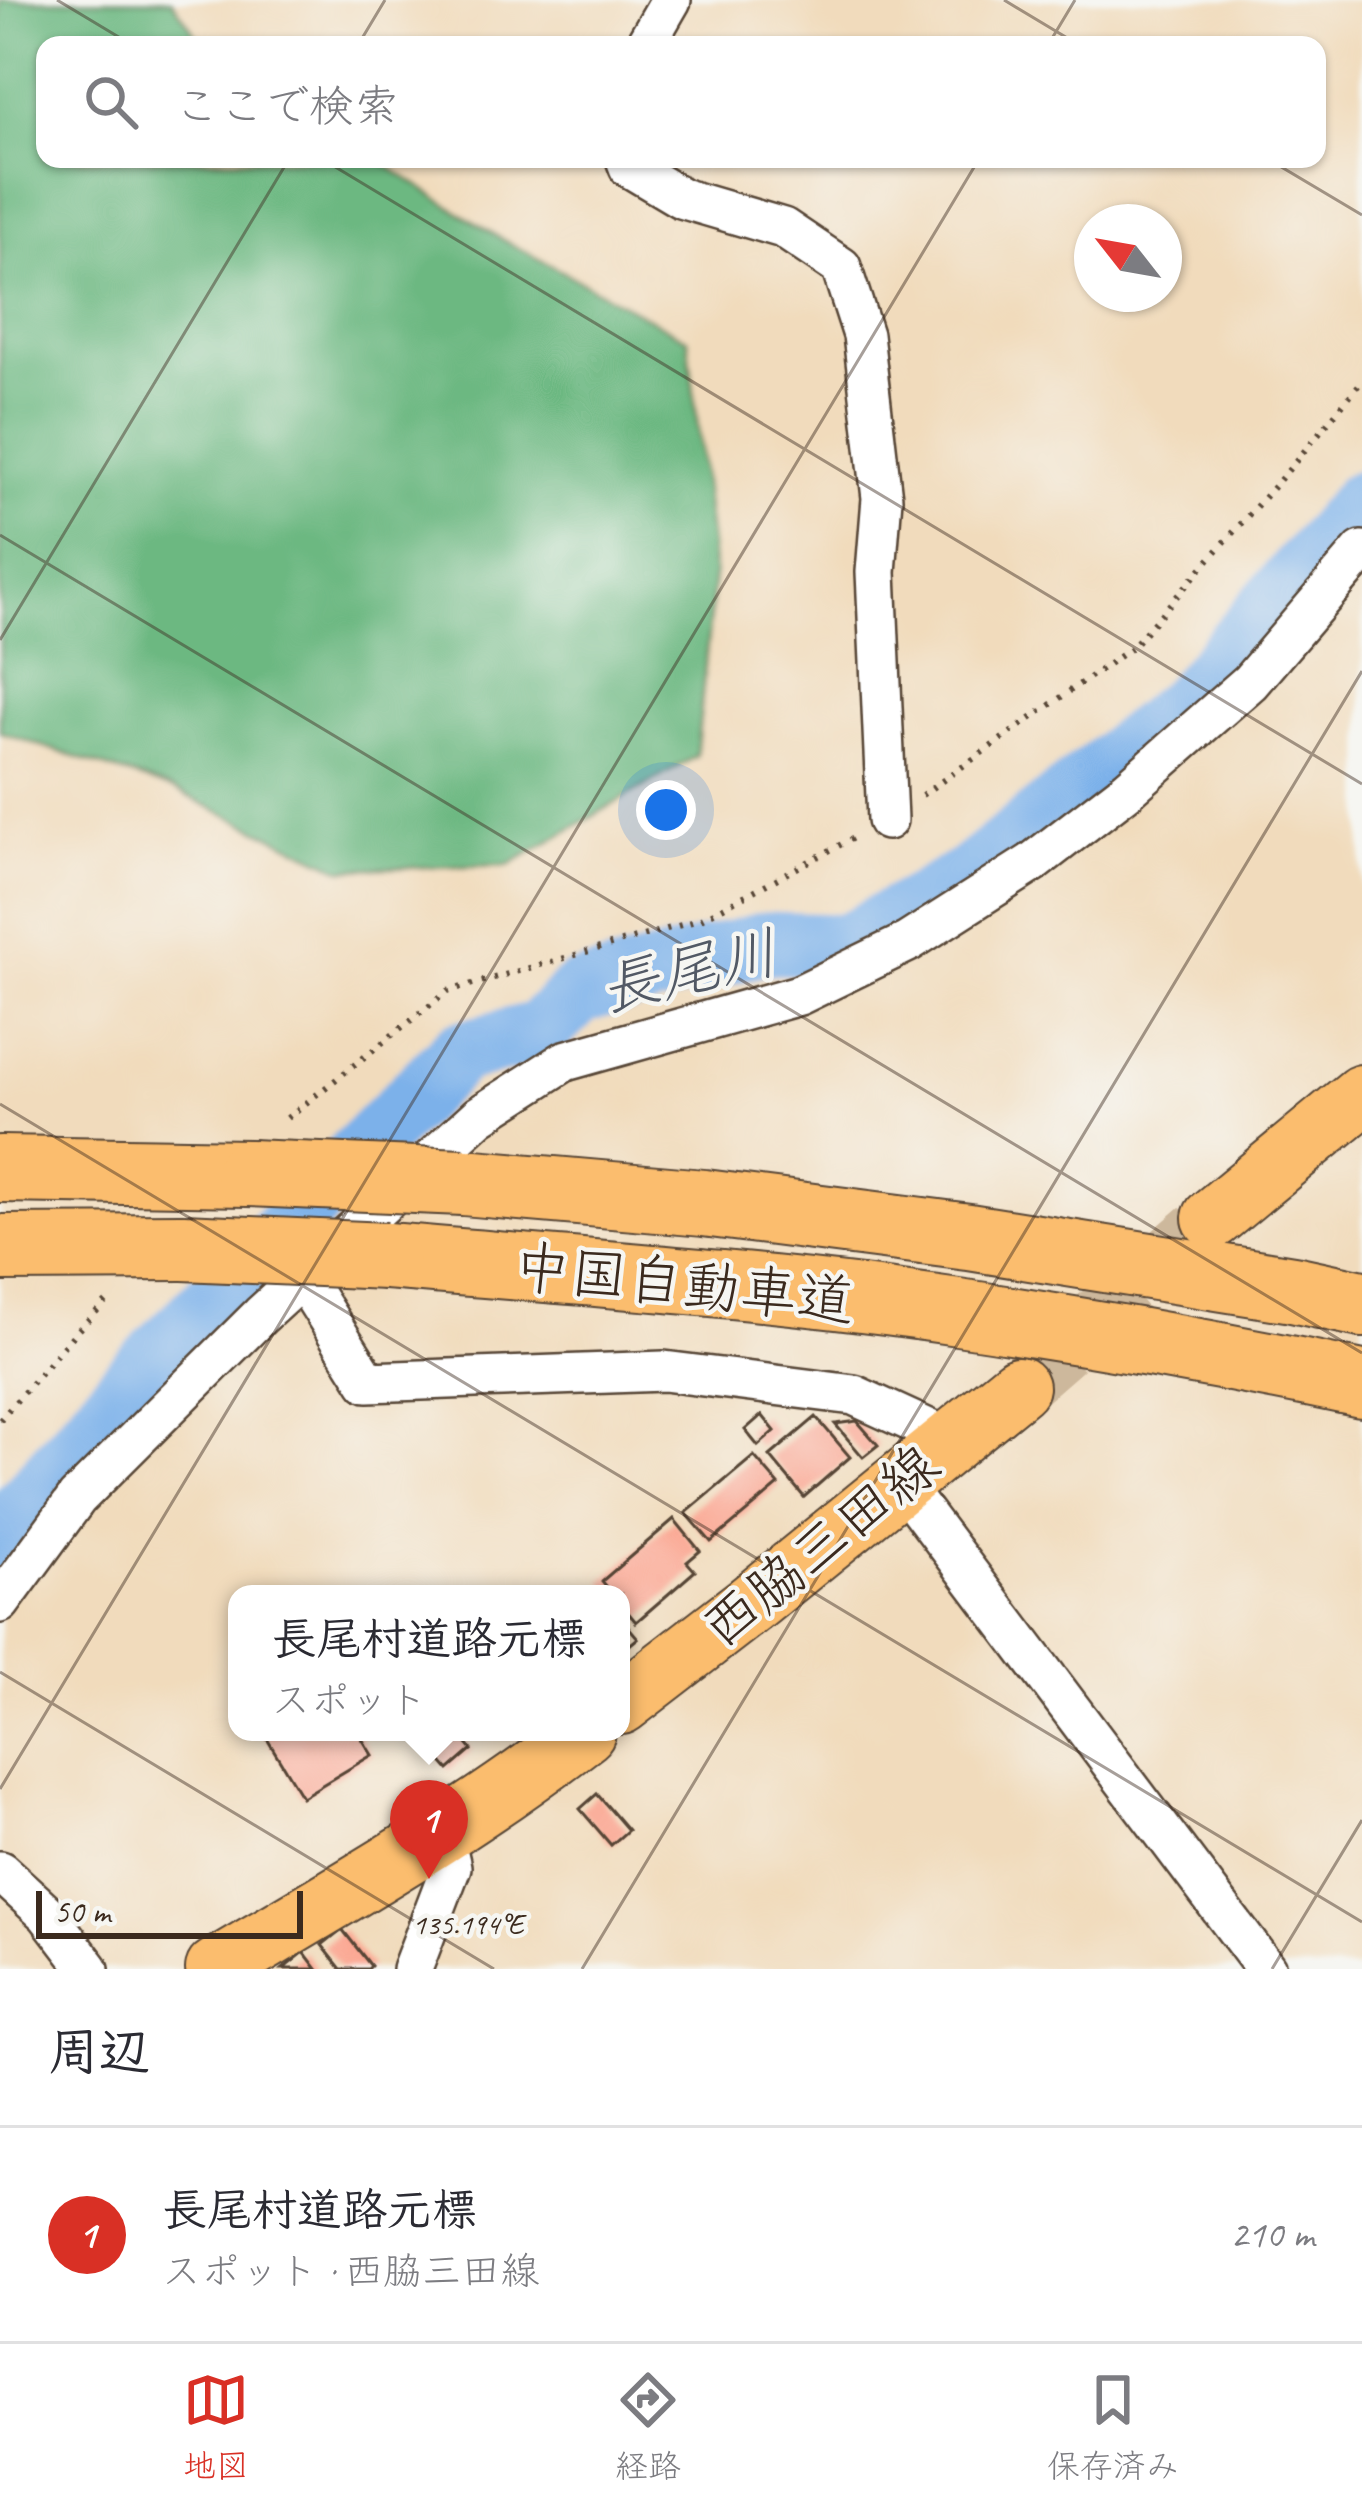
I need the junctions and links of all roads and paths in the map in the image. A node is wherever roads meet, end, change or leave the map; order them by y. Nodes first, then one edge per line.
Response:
1 (671, 0) edge
2 (650, 36) edge
3 (631, 168) edge
4 (1362, 550) edge
5 (887, 820) dead end
6 (1362, 1095) edge
7 (0, 1169) edge
8 (1214, 1218) tunnel mouth
9 (0, 1248) edge
10 (302, 1277) junction
11 (108, 1300) dead end
12 (1362, 1304) edge
13 (1362, 1384) edge
14 (1018, 1387) tunnel mouth
15 (0, 1420) edge
16 (952, 1440) junction
17 (900, 1482) junction
18 (0, 1604) edge
19 (630, 1697) edge
20 (573, 1741) edge
21 (443, 1832) junction
22 (0, 1871) edge
23 (89, 1969) edge
24 (216, 1969) edge
25 (412, 1969) edge
26 (1266, 1969) edge

1 - 2 street
3 - 5 street
4 - 10 street
6 - 8 main road
7 - 12 highway, 中国自動車道, bridge
9 - 13 highway, 中国自動車道, bridge
10 - 16 street
10 - 18 street
11 - 15 path
14 - 16 main road, 西脇三田線
16 - 17 main road, 西脇三田線
17 - 19 main road, 西脇三田線
17 - 26 street
20 - 21 main road
21 - 24 main road
21 - 25 street
22 - 23 street

